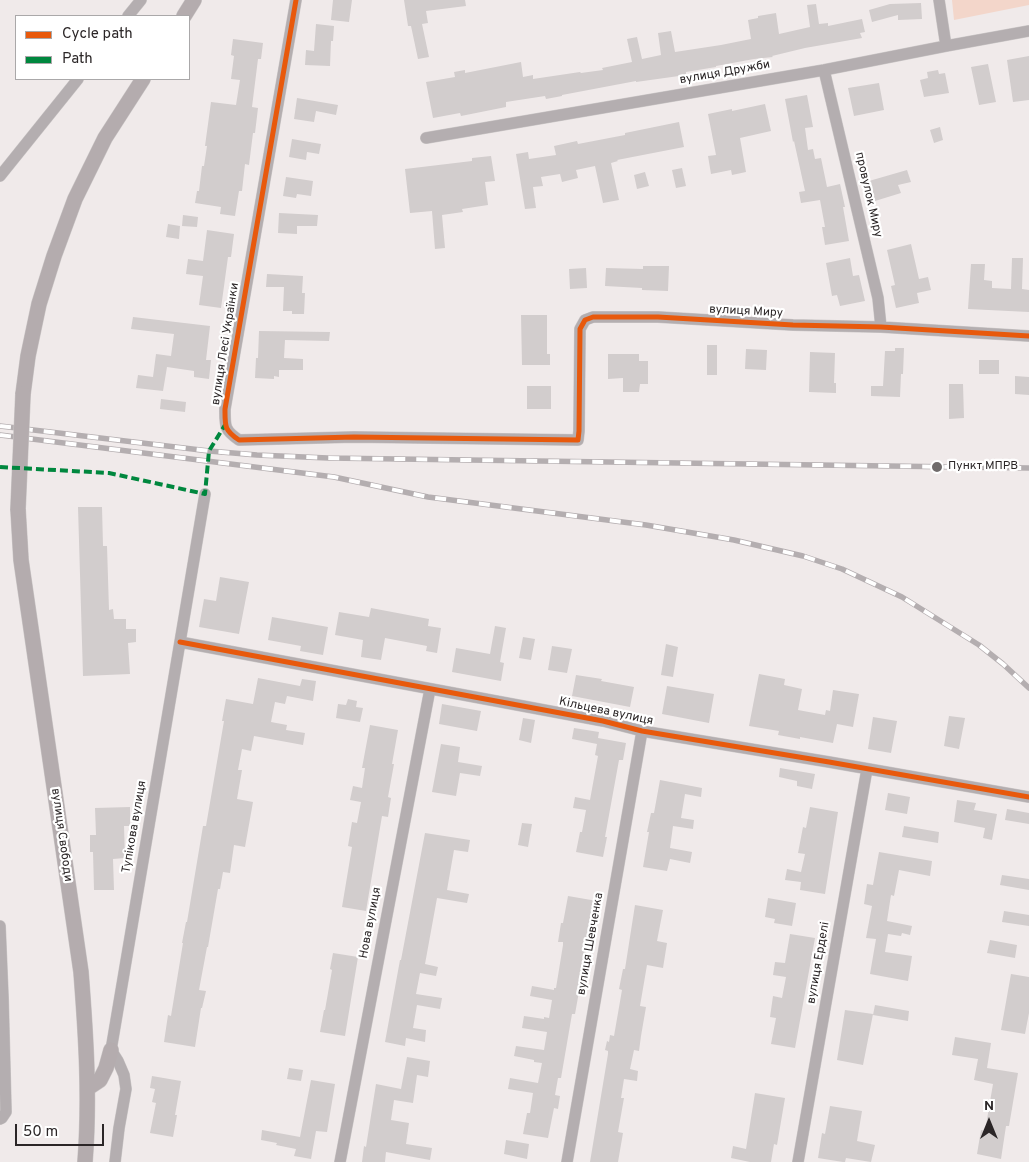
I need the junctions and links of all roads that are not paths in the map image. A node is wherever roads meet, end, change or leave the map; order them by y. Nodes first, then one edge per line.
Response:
1 (141, 0) edge
2 (194, 0) edge
3 (296, 0) edge
4 (939, 0) edge
5 (129, 15) edge
6 (185, 15) edge
7 (1029, 30) edge
8 (946, 46) junction
9 (824, 70) junction
10 (77, 80) edge
11 (143, 80) edge
12 (426, 138) dead end
13 (0, 176) edge
14 (881, 327) junction
15 (1029, 336) edge
16 (578, 440) joint
17 (205, 494) dead end
18 (180, 642) junction
19 (430, 689) junction
20 (642, 730) junction
21 (867, 769) junction
22 (1029, 797) edge
23 (0, 926) edge
24 (111, 1050) junction
25 (88, 1088) junction
26 (0, 1119) edge
27 (85, 1162) edge
28 (115, 1162) edge
29 (340, 1162) edge
30 (567, 1162) edge
31 (798, 1162) edge

1 - 5 street
2 - 6 main road
3 - 16 street, вулиця Лесі Українки
4 - 8 street
7 - 8 street, вулиця Дружби
8 - 9 street, вулиця Дружби
9 - 12 street, вулиця Дружби
9 - 14 street, провулок Миру
10 - 13 street
11 - 25 main road, вулиця Свободи, bridge
14 - 15 street, вулиця Миру
14 - 16 street, вулиця Миру
17 - 18 street, Тупікова вулиця
18 - 19 street, Кільцева вулиця
18 - 24 street, Тупікова вулиця
19 - 20 street, Кільцева вулиця
19 - 29 street, Нова вулиця
20 - 21 street, Кільцева вулиця
20 - 30 street, вулиця Шевченка
21 - 22 street, Кільцева вулиця
21 - 31 street, вулиця Ерделі
23 - 26 street
24 - 25 main road
24 - 28 street
25 - 27 main road, вулиця Свободи

